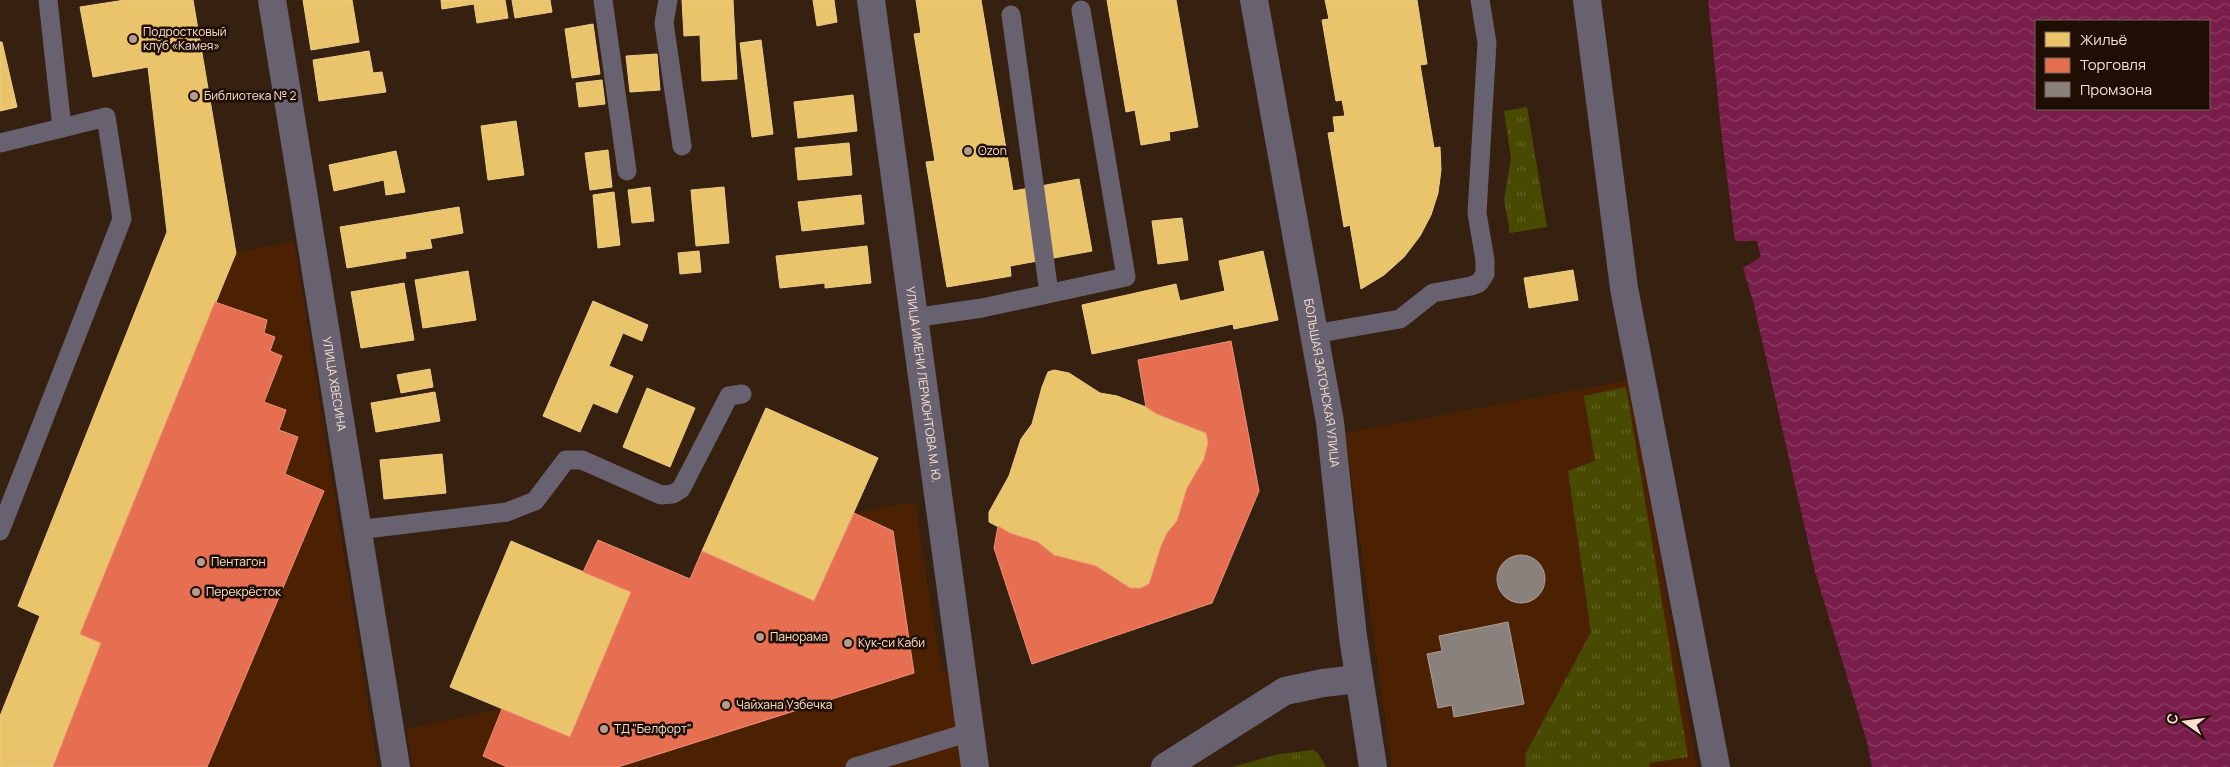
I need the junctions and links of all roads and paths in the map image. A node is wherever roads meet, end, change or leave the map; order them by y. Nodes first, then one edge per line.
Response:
1 (48, 0) edge
2 (272, 0) edge
3 (603, 0) edge
4 (668, 0) edge
5 (870, 0) edge
6 (1254, 0) edge
7 (1480, 0) edge
8 (1587, 0) edge
9 (1081, 10) dead end
10 (1011, 15) dead end
11 (62, 128) junction
12 (0, 143) edge
13 (682, 146) dead end
14 (627, 171) dead end
15 (1049, 293) junction
16 (913, 318) junction
17 (1314, 334) junction
18 (742, 394) dead end
19 (357, 530) junction
20 (0, 531) edge
21 (1358, 680) junction
22 (970, 732) junction
23 (396, 767) edge
24 (855, 767) edge
25 (975, 767) edge
26 (1165, 767) edge
27 (1373, 767) edge
28 (1716, 767) edge

1 - 11 lane
2 - 19 street, УЛИЦА ХВЕСИНА
3 - 14 lane
4 - 13 lane
5 - 16 street, УЛИЦА ИМЕНИ ЛЕРМОНТОВА М. Ю.
6 - 17 street, БОЛЬШАЯ ЗАТОНСКАЯ УЛИЦА
7 - 17 lane
8 - 28 street
9 - 15 lane
10 - 15 lane
11 - 12 lane
11 - 20 lane
15 - 16 lane
16 - 22 street, УЛИЦА ИМЕНИ ЛЕРМОНТОВА М. Ю.
17 - 21 street, БОЛЬШАЯ ЗАТОНСКАЯ УЛИЦА
18 - 19 lane
19 - 23 street, УЛИЦА ХВЕСИНА
21 - 26 street
21 - 27 street, БОЛЬШАЯ ЗАТОНСКАЯ УЛИЦА
22 - 24 lane
22 - 25 street, УЛИЦА ИМЕНИ ЛЕРМОНТОВА М. Ю.

